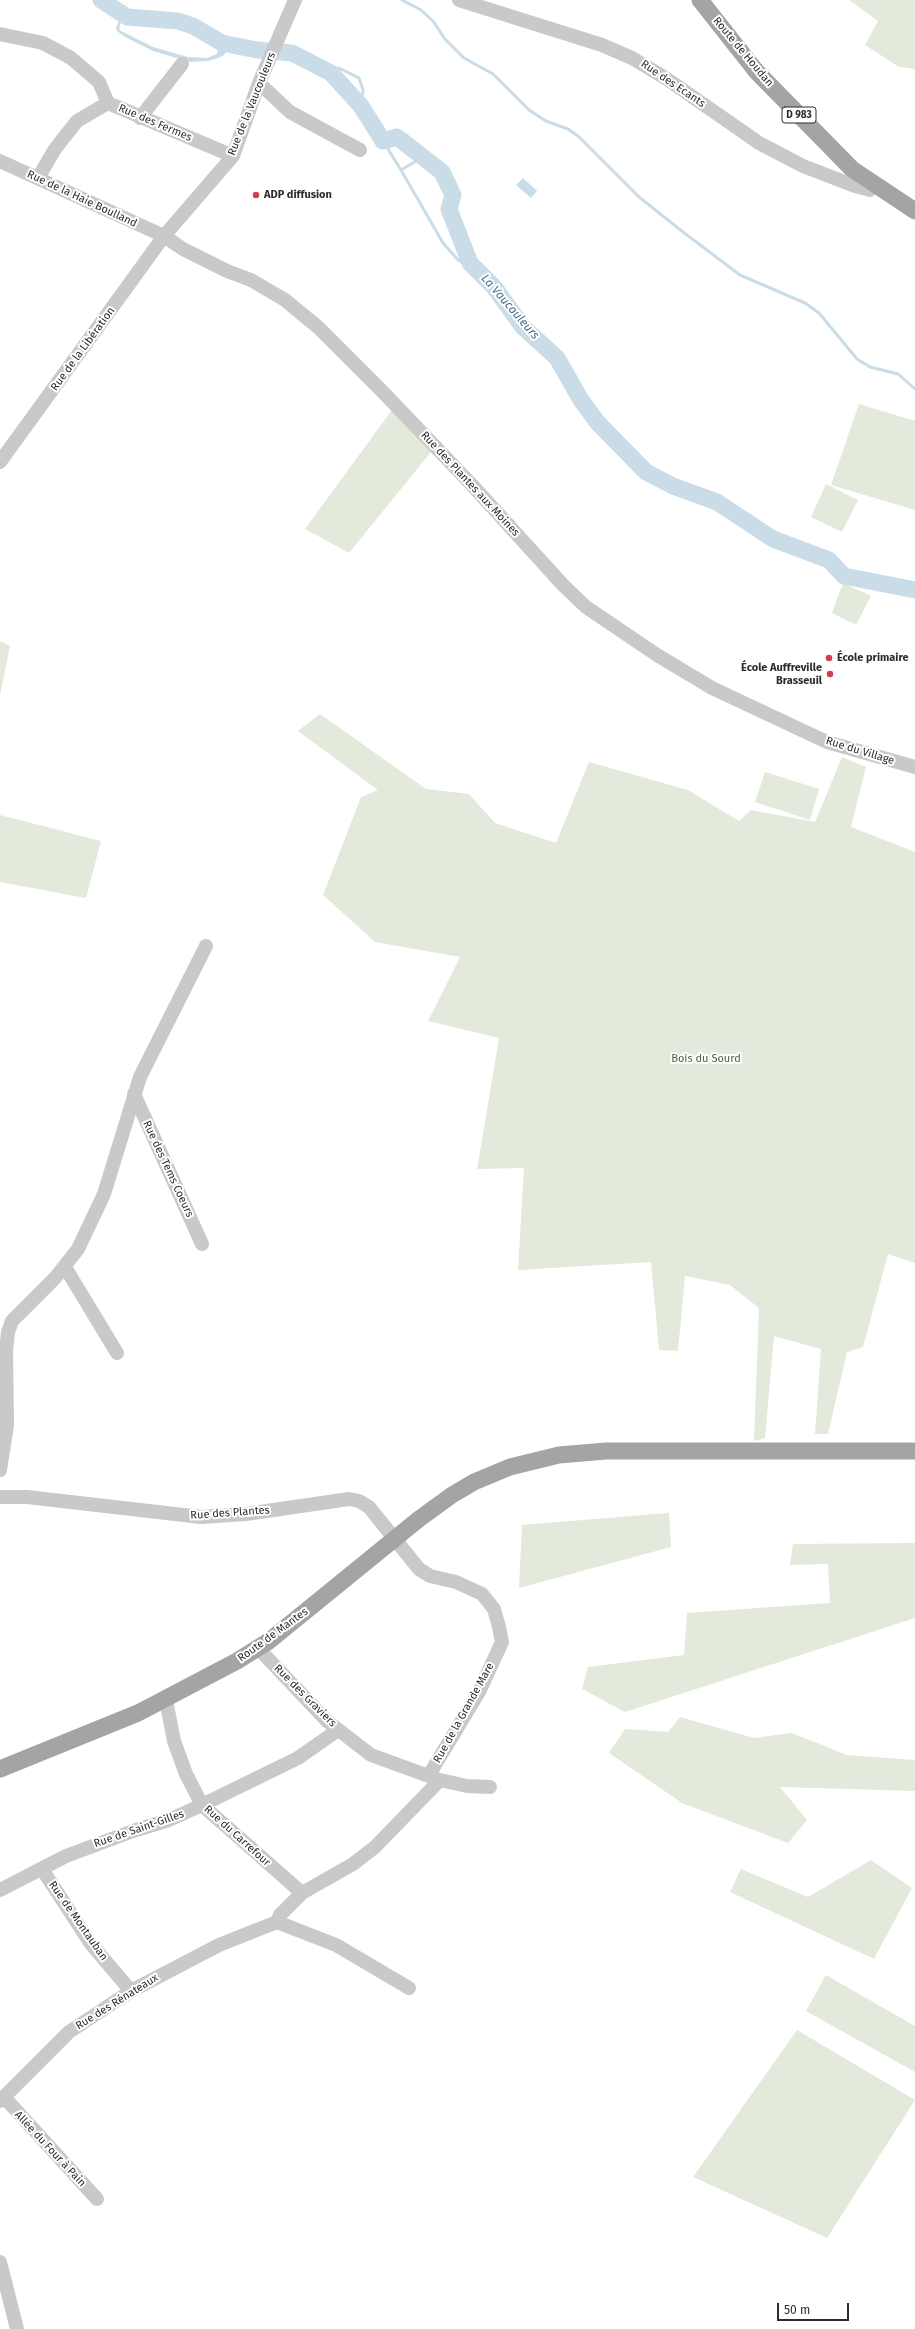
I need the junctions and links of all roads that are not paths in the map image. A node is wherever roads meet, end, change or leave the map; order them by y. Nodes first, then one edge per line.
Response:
1 (295, 0) edge
2 (459, 0) edge
3 (700, 0) edge
4 (0, 34) edge
5 (182, 64) dead end
6 (259, 83) junction
7 (108, 103) junction
8 (140, 118) junction
9 (360, 150) dead end
10 (233, 156) junction
11 (0, 161) edge
12 (38, 178) junction
13 (874, 185) junction
14 (915, 211) edge
15 (164, 236) junction
16 (0, 462) edge
17 (784, 722) joint
18 (915, 767) edge
19 (206, 946) dead end
20 (134, 1094) junction
21 (202, 1244) dead end
22 (65, 1267) junction
23 (117, 1354) dead end
24 (915, 1451) edge
25 (0, 1470) edge
26 (0, 1497) edge
27 (395, 1538) junction
28 (258, 1648) junction
29 (166, 1700) junction
30 (338, 1730) junction
31 (0, 1769) edge
32 (435, 1778) junction
33 (490, 1787) dead end
34 (202, 1805) junction
35 (42, 1869) junction
36 (0, 1890) edge
37 (302, 1894) junction
38 (277, 1922) junction
39 (410, 1988) dead end
40 (131, 1991) junction
41 (2, 2099) edge
42 (97, 2199) dead end
43 (0, 2262) edge
44 (17, 2329) edge

1 - 6 street, Rue de la Vaucouleurs
2 - 13 street, Rue des Ecants
3 - 13 main road, Route de Houdan / D 983
4 - 7 street
5 - 8 street
6 - 9 street
6 - 10 street, Rue de la Vaucouleurs
7 - 8 street, Rue des Fermes
7 - 12 street, Rue des Fermes
8 - 10 street, Rue des Fermes
10 - 15 street, Rue de la Vaucouleurs
11 - 12 street, Rue de la Haie Boulland
12 - 15 street, Rue de la Haie Boulland
13 - 14 main road, Route de Houdan / D 983
15 - 16 street, Rue de la Libération
15 - 17 street, Rue des Plantes aux Moines
17 - 18 street, Rue du Village
19 - 20 street, Rue des Tems Coeurs
20 - 21 street, Rue des Tems Coeurs
20 - 22 street, Rue des Tems Coeurs
22 - 23 street
22 - 25 street, Rue des Tems Coeurs
24 - 27 main road, Route de Mantes
26 - 27 street, Rue des Plantes
27 - 28 main road, Route de Mantes
27 - 32 street, Rue de la Grande Mare
28 - 29 main road, Route de Mantes
28 - 30 street, Rue des Graviers
29 - 31 main road, Route de Mantes
29 - 34 street, Rue du Carrefour
30 - 32 street, Rue des Graviers
30 - 34 street, Rue de Saint-Gilles
32 - 33 street
32 - 37 street
34 - 35 street, Rue de Saint-Gilles
34 - 37 street, Rue du Carrefour
35 - 36 street, Rue de Saint-Gilles
35 - 40 street, Rue de Montauban
37 - 38 street
38 - 39 street
38 - 40 street, Rue des Rénateaux
40 - 41 street, Rue des Rénateaux
41 - 42 street, Allée du Four à Pain
43 - 44 street

